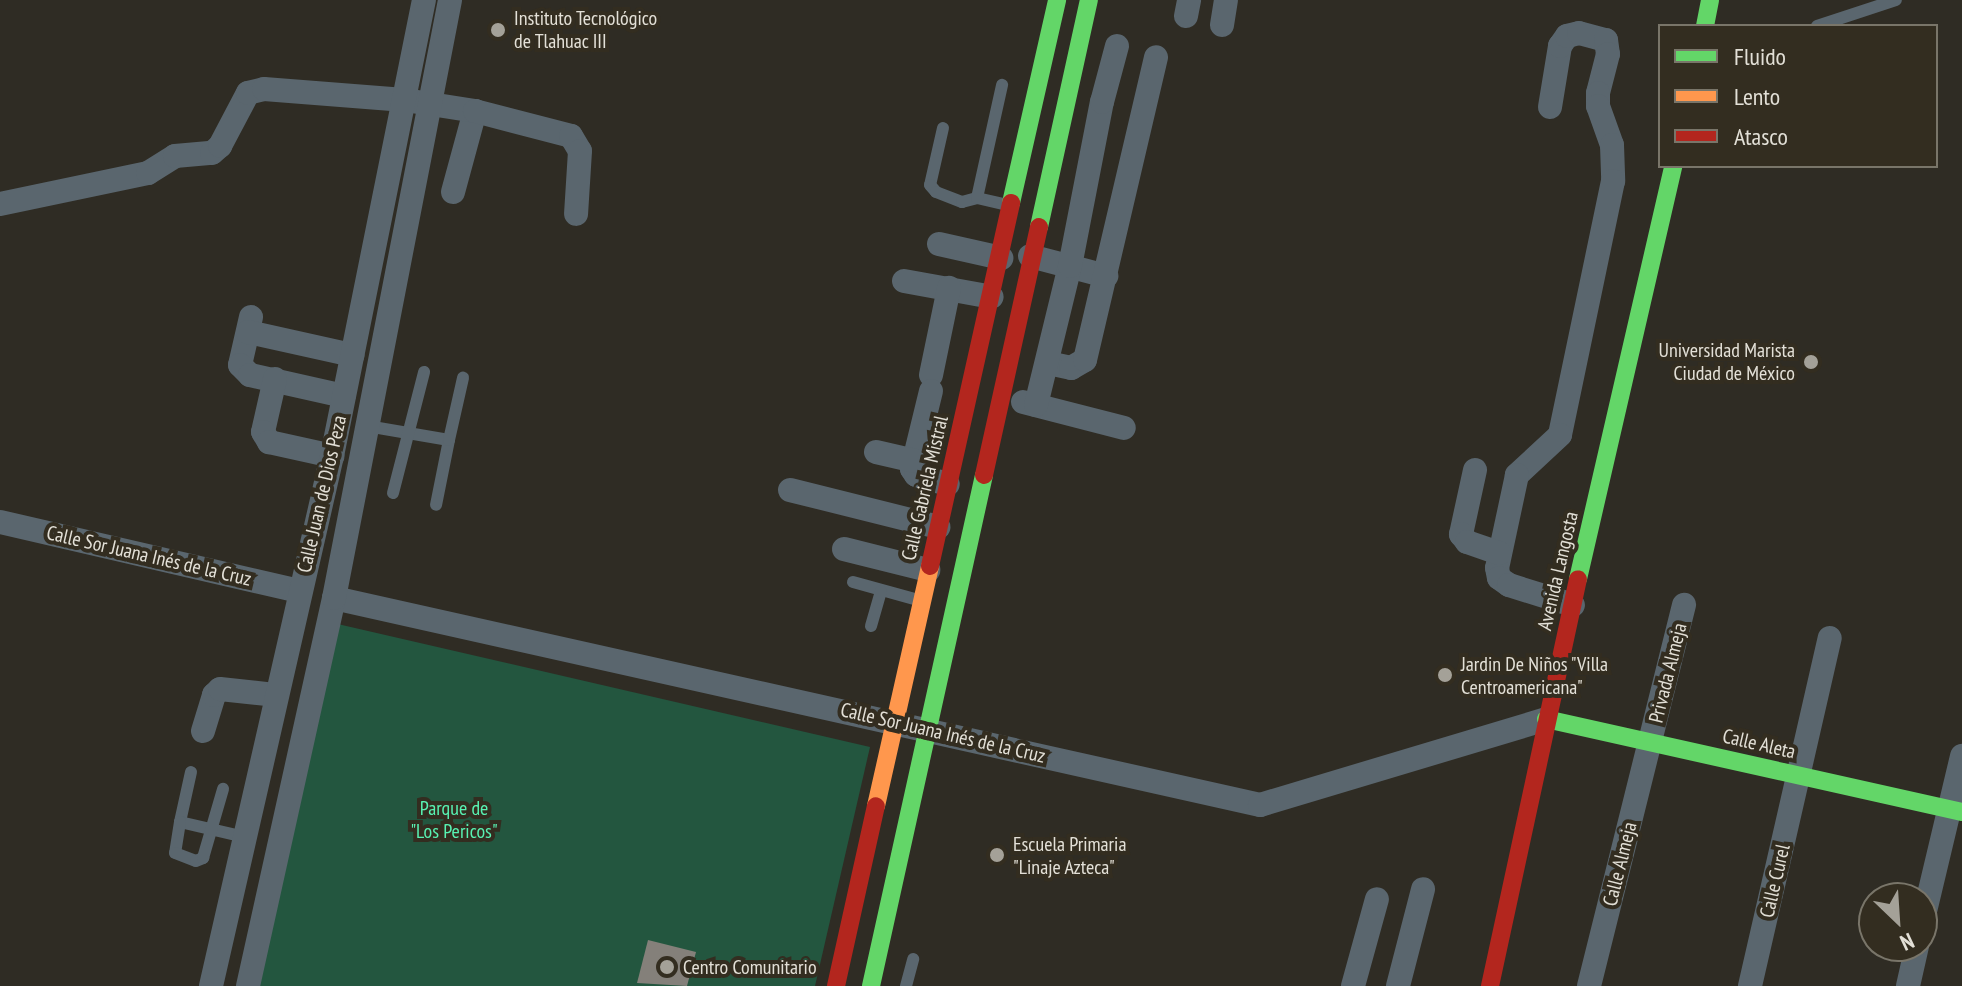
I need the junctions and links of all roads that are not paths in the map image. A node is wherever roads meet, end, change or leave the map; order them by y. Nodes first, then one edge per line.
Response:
1 (424, 0) edge
2 (450, 0) edge
3 (1057, 0) edge
4 (1089, 0) edge
5 (1226, 0) edge
6 (1710, 0) edge
7 (1896, 0) edge
8 (1858, 6) edge
9 (1705, 24) edge
10 (1821, 24) edge
11 (1222, 25) dead end
12 (1117, 46) dead end
13 (1156, 57) dead end
14 (1002, 85) dead end
15 (1037, 92) junction
16 (1068, 98) junction
17 (416, 102) junction
18 (1550, 107) dead end
19 (1102, 109) junction
20 (475, 111) junction
21 (1140, 123) junction
22 (943, 128) dead end
23 (1673, 168) edge
24 (453, 192) dead end
25 (977, 198) junction
26 (0, 204) edge
27 (1011, 205) junction
28 (576, 214) dead end
29 (939, 244) dead end
30 (1030, 256) junction
31 (1001, 258) junction
32 (1070, 266) junction
33 (1106, 276) junction
34 (904, 281) dead end
35 (949, 288) junction
36 (992, 297) junction
37 (352, 355) junction
38 (1048, 363) junction
39 (424, 372) dead end
40 (463, 378) dead end
41 (275, 379) junction
42 (344, 396) junction
43 (1001, 398) junction
44 (1036, 405) junction
45 (367, 426) junction
46 (1124, 428) dead end
47 (408, 435) junction
48 (449, 440) junction
49 (876, 452) dead end
50 (332, 456) junction
51 (914, 461) junction
52 (1475, 470) dead end
53 (948, 484) junction
54 (790, 490) dead end
55 (393, 493) dead end
56 (436, 505) dead end
57 (0, 522) edge
58 (938, 527) junction
59 (844, 549) dead end
60 (1499, 553) junction
61 (928, 570) junction
62 (853, 582) dead end
63 (299, 591) junction
64 (881, 591) junction
65 (334, 598) junction
66 (921, 601) junction
67 (1573, 605) junction
68 (1684, 605) dead end
69 (871, 626) dead end
70 (1830, 638) dead end
71 (275, 695) junction
72 (1546, 719) junction
73 (893, 722) junction
74 (930, 729) junction
75 (203, 731) dead end
76 (1652, 741) junction
77 (1962, 756) edge
78 (191, 772) dead end
79 (1799, 776) junction
80 (223, 789) dead end
81 (1956, 811) edge
82 (180, 822) junction
83 (213, 830) junction
84 (245, 837) junction
85 (1935, 882) edge
86 (1423, 889) dead end
87 (1377, 899) dead end
88 (913, 959) dead end
89 (1913, 962) edge
90 (1354, 983) edge
91 (211, 986) edge
92 (248, 986) edge
93 (836, 986) edge
94 (871, 986) edge
95 (906, 986) edge
96 (1396, 986) edge
97 (1490, 986) edge
98 (1589, 986) edge
99 (1750, 986) edge
100 (1908, 986) edge

1 - 17 street, Calle Juan de Dios Peza
2 - 17 street, Calle Juan de Dios Peza
3 - 15 street, Calle Gabriela Mistral
4 - 16 street
5 - 11 street
6 - 9 street
7 - 8 lane
8 - 10 lane
12 - 19 street
13 - 21 street
14 - 25 lane
15 - 16 street
15 - 27 street, Calle Gabriela Mistral
16 - 19 street
16 - 30 street
17 - 20 street
17 - 26 street
17 - 37 street, Calle Juan de Dios Peza
17 - 45 street, Calle Juan de Dios Peza
18 - 60 street
19 - 21 street
19 - 32 street
20 - 24 street
20 - 28 street
21 - 33 street
22 - 25 lane
23 - 67 street, Avenida Langosta
25 - 27 lane
27 - 31 street, Calle Gabriela Mistral
29 - 31 street
30 - 32 street
30 - 43 street
31 - 36 street, Calle Gabriela Mistral
32 - 33 street
32 - 38 street
33 - 38 street
34 - 35 street
35 - 36 street
35 - 51 street
36 - 53 street, Calle Gabriela Mistral
37 - 41 street
37 - 42 street, Calle Juan de Dios Peza
38 - 44 street
39 - 47 lane
40 - 48 lane
41 - 42 street
41 - 50 street
42 - 50 street, Calle Juan de Dios Peza
43 - 44 street
43 - 74 street
44 - 46 street
45 - 47 lane
45 - 65 street, Calle Juan de Dios Peza
47 - 48 lane
47 - 55 lane
48 - 56 lane
49 - 51 street
50 - 63 street, Calle Juan de Dios Peza
51 - 53 street
52 - 60 street
53 - 58 street, Calle Gabriela Mistral
54 - 58 street
57 - 63 street, Calle Sor Juana Inés de la Cruz
58 - 61 street, Calle Gabriela Mistral
59 - 61 street
60 - 67 street
61 - 66 street, Calle Gabriela Mistral
62 - 64 lane
63 - 71 street, Calle Juan de Dios Peza
64 - 66 lane
64 - 69 lane
65 - 73 street, Calle Sor Juana Inés de la Cruz
65 - 92 street, Calle Juan de Dios Peza
66 - 73 street, Calle Gabriela Mistral
67 - 72 street, Avenida Langosta
68 - 76 street, Privada Almeja
70 - 79 street, Calle Curel
71 - 75 street
71 - 84 street, Calle Juan de Dios Peza
72 - 74 street, Calle Sor Juana Inés de la Cruz
72 - 76 street, Calle Aleta
72 - 97 street, Avenida Langosta
73 - 74 street, Calle Sor Juana Inés de la Cruz
73 - 93 street, Calle Gabriela Mistral
74 - 94 street
76 - 79 street, Calle Aleta
76 - 98 street, Calle Almeja
77 - 81 street
78 - 82 lane
79 - 81 street, Calle Aleta
79 - 99 street, Calle Curel
80 - 83 lane
81 - 85 street
82 - 83 lane
82 - 83 lane
83 - 84 lane
84 - 91 street, Calle Juan de Dios Peza
86 - 96 street
87 - 90 street
88 - 95 lane
89 - 100 street
90 - 96 street

